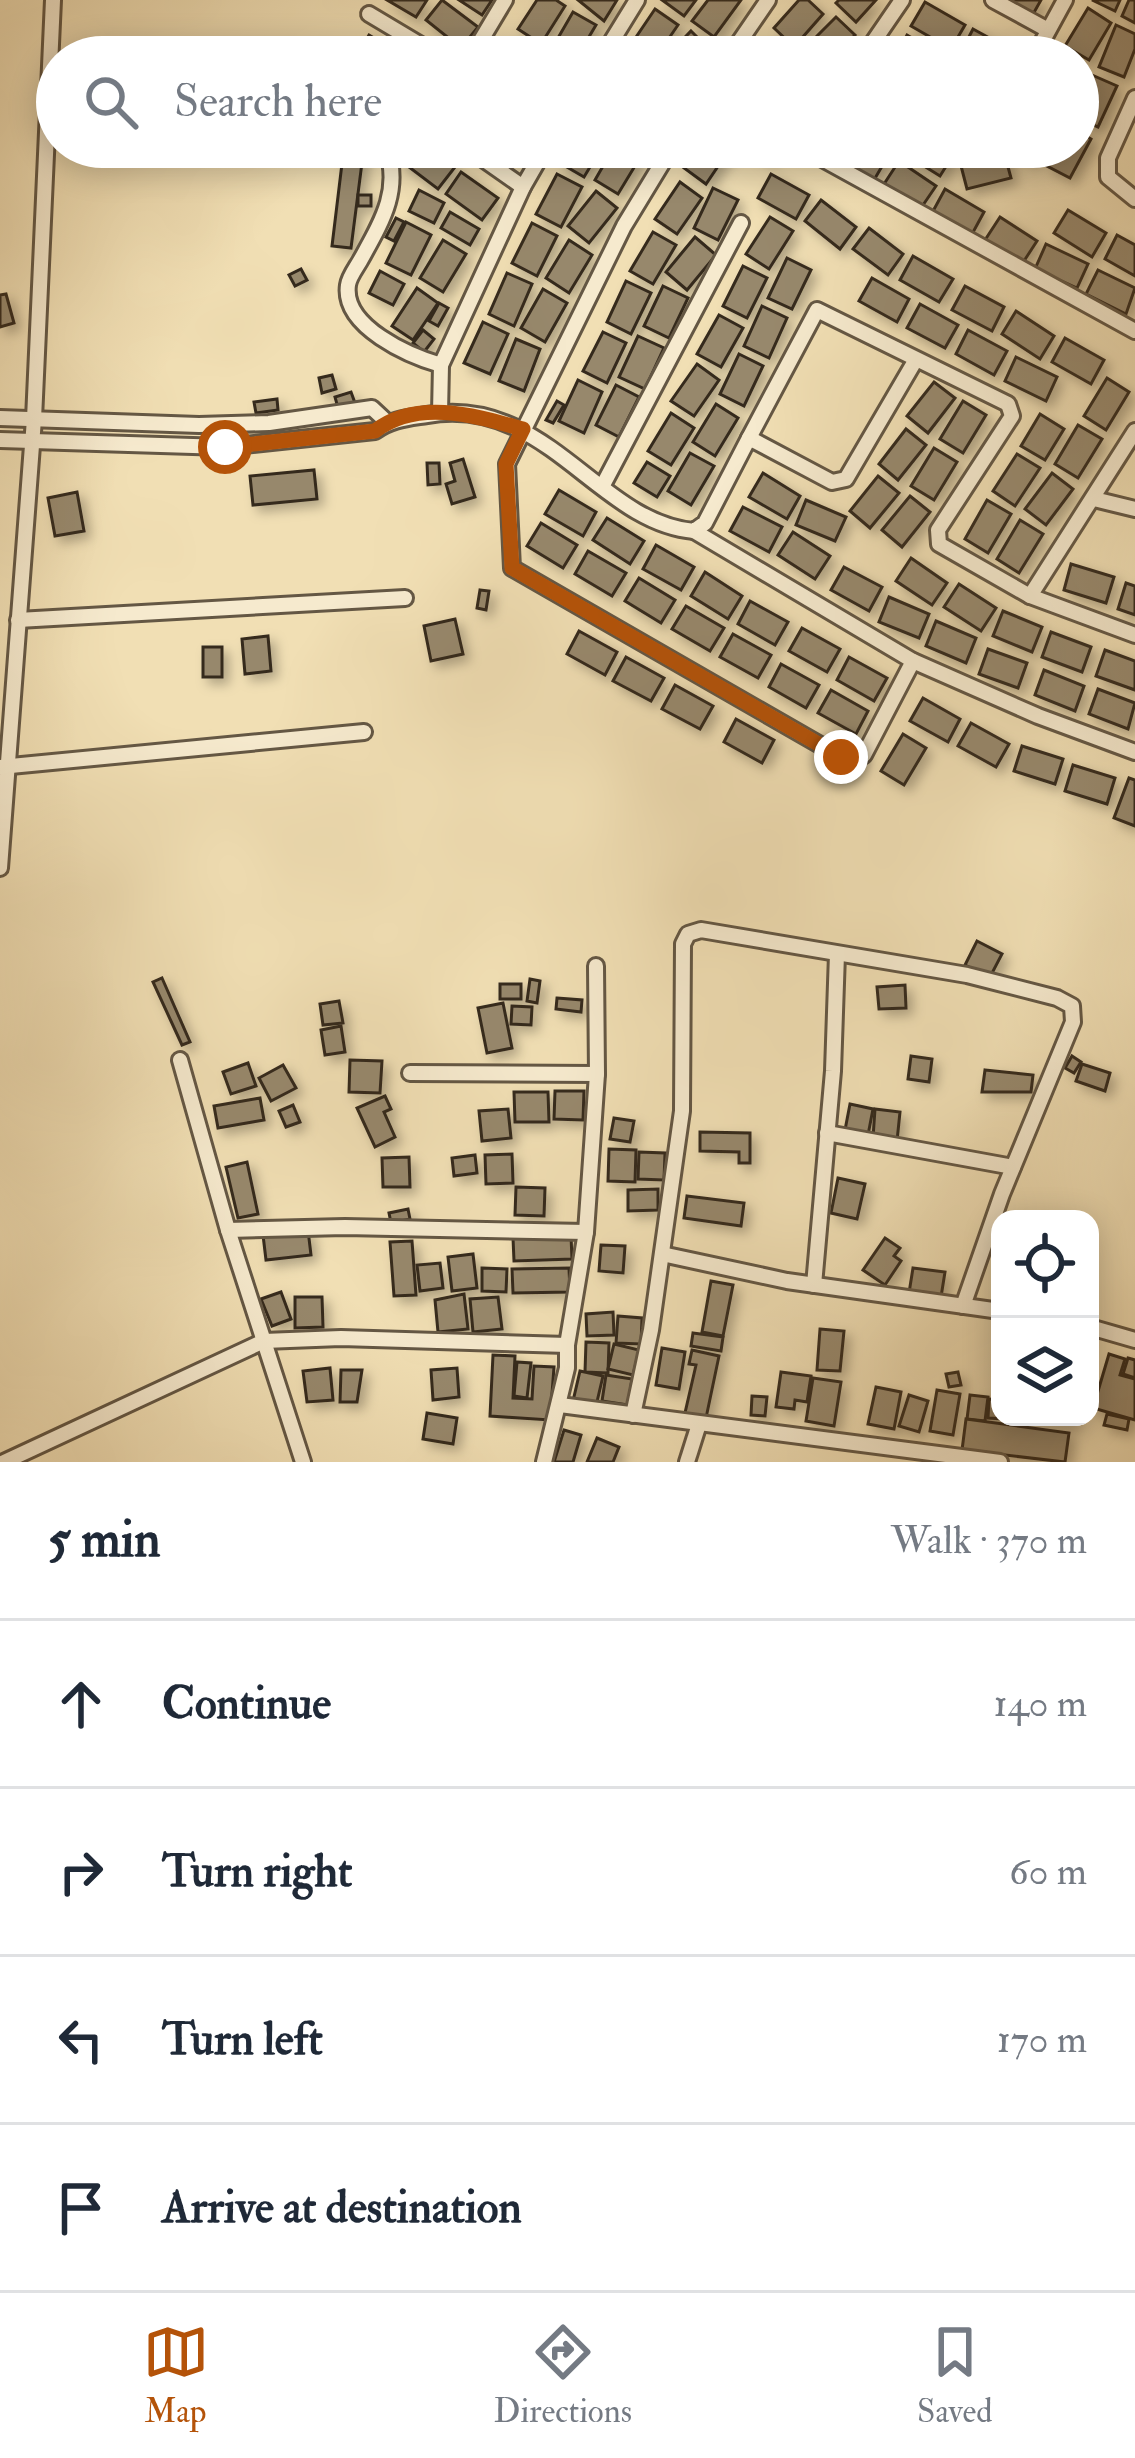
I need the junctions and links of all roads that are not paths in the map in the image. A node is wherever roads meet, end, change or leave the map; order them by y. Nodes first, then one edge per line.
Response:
1 (53, 0) edge
2 (505, 0) edge
3 (637, 0) edge
4 (768, 0) edge
5 (902, 0) edge
6 (993, 0) edge
7 (1065, 0) edge
8 (369, 14) dead end
9 (1048, 30) junction
10 (51, 36) edge
11 (406, 36) edge
12 (484, 36) edge
13 (615, 36) edge
14 (743, 36) edge
15 (880, 36) edge
16 (1045, 36) edge
17 (1135, 98) edge
18 (45, 168) edge
19 (390, 168) edge
20 (496, 168) edge
21 (534, 168) edge
22 (659, 168) edge
23 (839, 168) edge
24 (523, 187) junction
25 (1135, 200) edge
26 (741, 224) dead end
27 (1135, 331) edge
28 (915, 362) junction
29 (441, 365) junction
30 (440, 412) junction
31 (0, 418) edge
32 (34, 419) junction
33 (387, 422) junction
34 (199, 424) junction
35 (523, 429) junction
36 (1135, 430) edge
37 (749, 438) junction
38 (0, 440) edge
39 (32, 441) junction
40 (197, 447) junction
41 (603, 485) junction
42 (1094, 500) junction
43 (1135, 509) edge
44 (694, 531) junction
45 (1030, 596) junction
46 (406, 598) dead end
47 (18, 620) junction
48 (1135, 635) edge
49 (913, 661) junction
50 (364, 732) dead end
51 (1135, 752) edge
52 (4, 767) edge
53 (0, 868) edge
54 (837, 954) junction
55 (596, 966) dead end
56 (180, 1060) dead end
57 (410, 1073) dead end
58 (597, 1074) junction
59 (827, 1133) junction
60 (1013, 1167) junction
61 (228, 1230) junction
62 (586, 1232) junction
63 (662, 1254) junction
64 (814, 1285) junction
65 (963, 1306) junction
66 (991, 1310) edge
67 (1099, 1330) edge
68 (1135, 1340) edge
69 (264, 1341) junction
70 (567, 1345) junction
71 (560, 1405) junction
72 (634, 1415) junction
73 (699, 1424) junction
74 (4, 1462) edge
75 (303, 1462) edge
76 (544, 1462) edge
77 (687, 1462) edge
78 (1000, 1462) edge

1 - 10 street
2 - 12 street
3 - 13 street
4 - 14 street
5 - 15 street
6 - 9 street
7 - 9 street
8 - 11 street
9 - 16 street
17 - 25 street
18 - 32 street
19 - 29 street
20 - 24 street
21 - 24 street
22 - 35 street
23 - 27 street
24 - 29 street
26 - 41 street
28 - 37 street
28 - 37 street
28 - 45 street
29 - 30 street
30 - 33 street
30 - 35 street
31 - 32 street
32 - 34 street
32 - 39 street
33 - 34 street
33 - 40 street
34 - 40 street
35 - 41 street
35 - 49 street
36 - 42 street
37 - 44 street
38 - 39 street
39 - 40 street
39 - 47 street
41 - 44 street
42 - 43 street
42 - 45 street
44 - 49 street
45 - 48 street
46 - 47 street
47 - 52 street
49 - 51 street
50 - 52 street
52 - 53 street
54 - 59 street
54 - 60 street
54 - 63 street
55 - 58 street
56 - 61 street
57 - 58 street
58 - 62 street
59 - 60 street
59 - 64 street
60 - 65 street
61 - 62 street
61 - 69 street
62 - 70 street
63 - 64 street
63 - 72 street
64 - 65 street
65 - 66 street
67 - 68 street
69 - 70 street
69 - 74 street
69 - 75 street
70 - 71 street
71 - 72 street
71 - 76 street
72 - 73 street
73 - 77 street
73 - 78 street

